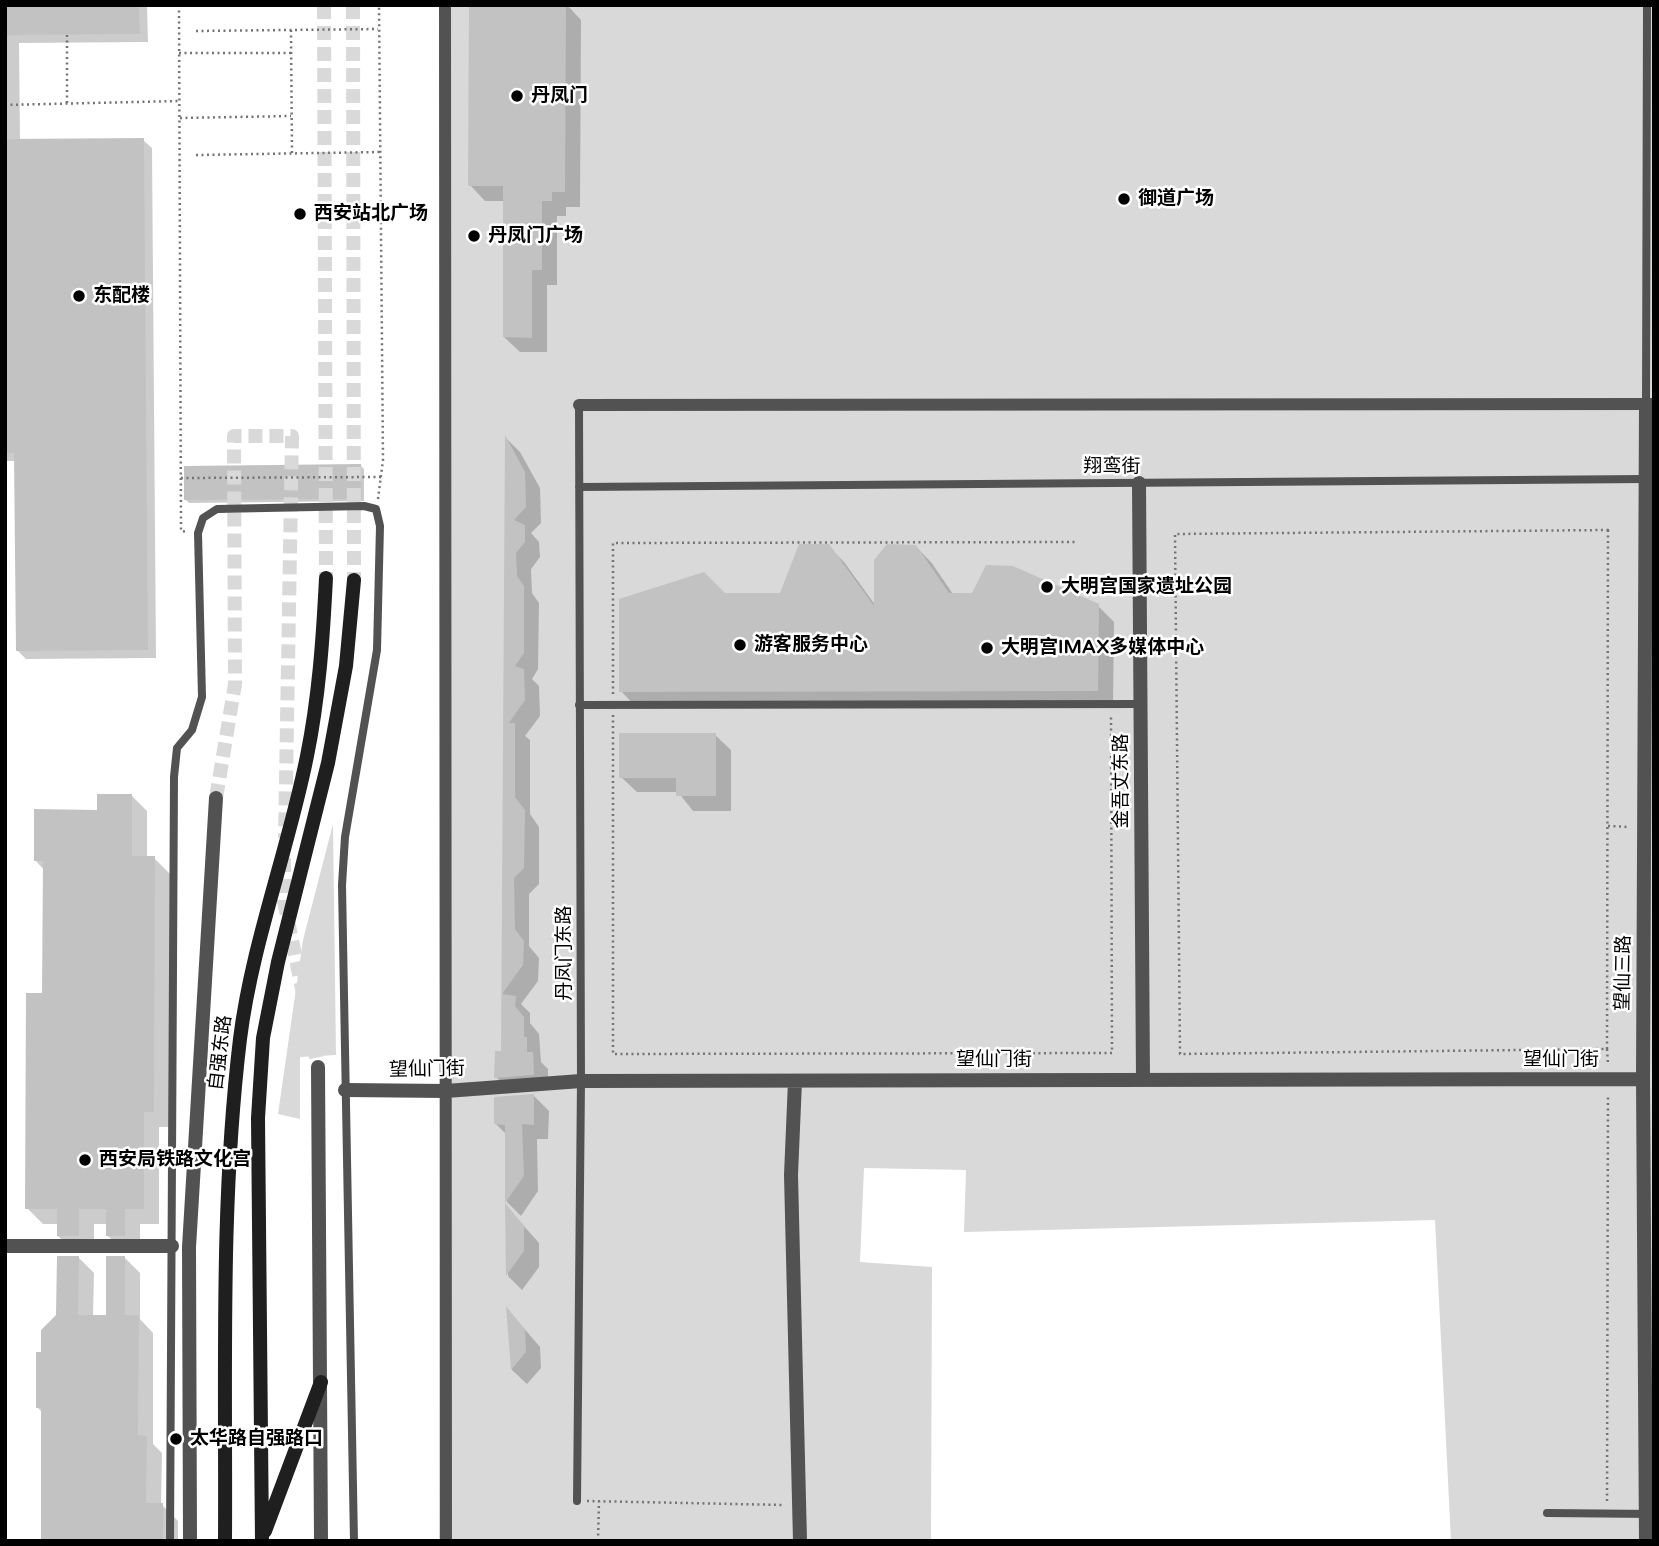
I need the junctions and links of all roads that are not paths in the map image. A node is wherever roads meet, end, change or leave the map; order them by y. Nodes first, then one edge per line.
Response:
1 (445, 5) edge
2 (1647, 5) edge
3 (579, 405) joint
4 (1650, 405) edge
5 (1646, 478) junction
6 (1139, 483) junction
7 (579, 487) junction
8 (326, 578) tunnel mouth
9 (354, 580) tunnel mouth
10 (1141, 704) junction
11 (579, 705) junction
12 (216, 798) tunnel mouth
13 (318, 1066) tunnel mouth
14 (1143, 1079) junction
15 (1643, 1079) junction
16 (581, 1081) junction
17 (794, 1081) junction
18 (345, 1090) junction
19 (446, 1091) junction
20 (172, 1245) junction
21 (5, 1246) edge
22 (321, 1382) junction
23 (577, 1502) road end
24 (1546, 1513) dead end
25 (1651, 1514) edge
26 (262, 1540) edge
27 (170, 1541) edge
28 (190, 1541) edge
29 (225, 1541) edge
30 (321, 1541) edge
31 (354, 1541) edge
32 (446, 1541) edge
33 (800, 1541) edge
34 (1646, 1541) edge

1 - 19 street
2 - 4 lane
3 - 4 street
3 - 7 lane, 丹凤门东路
4 - 5 street, 望仙三路
5 - 6 lane, 翔鸾街
5 - 15 street, 望仙三路
6 - 7 lane, 翔鸾街
6 - 10 street, 金吾丈东路
7 - 11 lane, 丹凤门东路
8 - 29 main road, 自强东路
9 - 26 main road, 自强东路
10 - 11 lane
10 - 14 street, 金吾丈东路
11 - 16 lane, 丹凤门东路
12 - 28 street
13 - 22 street
14 - 15 street, 望仙门街
14 - 17 street, 望仙门街
15 - 25 street, 望仙三路
16 - 17 street, 望仙门街
16 - 19 street, 望仙门街
16 - 23 lane, 丹凤门东路
17 - 33 street
18 - 19 street, 望仙门街
18 - 20 lane
18 - 31 lane
19 - 32 street
20 - 21 street
20 - 27 lane
22 - 26 main road
22 - 30 street
24 - 25 lane
25 - 34 street, 望仙三路

